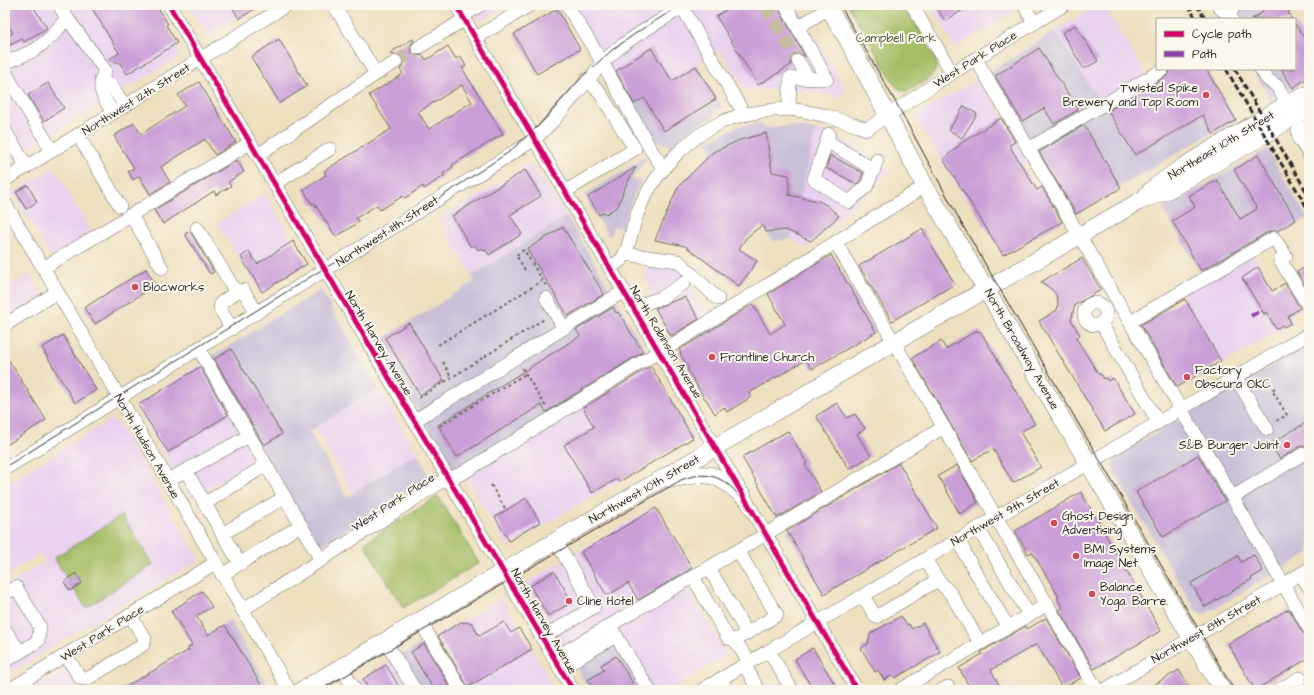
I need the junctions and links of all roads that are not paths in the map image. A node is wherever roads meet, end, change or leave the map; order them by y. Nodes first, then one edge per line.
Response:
1 (59, 5) edge
2 (169, 5) edge
3 (287, 5) edge
4 (334, 5) edge
5 (480, 5) edge
6 (530, 5) edge
7 (567, 5) edge
8 (786, 5) edge
9 (912, 5) edge
10 (1024, 5) edge
11 (1064, 5) edge
12 (1218, 5) edge
13 (683, 6) edge
14 (828, 7) edge
15 (461, 13) edge
16 (1233, 13) edge
17 (67, 18) junction
18 (1034, 23) junction
19 (798, 27) junction
20 (476, 38) junction
21 (418, 48) tunnel mouth
22 (201, 59) junction
23 (976, 59) junction
24 (798, 61) tunnel mouth
25 (396, 62) tunnel mouth
26 (602, 62) junction
27 (5, 63) edge
28 (1162, 70) edge
29 (1262, 70) edge
30 (5, 72) edge
31 (952, 73) junction
32 (376, 74) junction
33 (611, 78) junction
34 (809, 79) junction
35 (101, 80) junction
36 (586, 80) junction
37 (598, 90) junction
38 (1288, 105) junction
39 (125, 106) junction
40 (789, 109) junction
41 (1308, 110) edge
42 (113, 113) junction
43 (744, 114) junction
44 (888, 115) junction
45 (5, 131) edge
46 (78, 135) junction
47 (535, 139) junction
48 (250, 142) junction
49 (330, 149) dead end
50 (635, 149) junction
51 (1028, 149) junction
52 (651, 150) junction
53 (52, 151) junction
54 (1309, 154) edge
55 (258, 155) junction
56 (876, 165) joint
57 (26, 167) junction
58 (664, 169) junction
59 (5, 180) edge
60 (274, 184) junction
61 (925, 186) junction
62 (566, 191) junction
63 (1138, 202) junction
64 (5, 203) edge
65 (120, 206) dead end
66 (131, 215) junction
67 (197, 228) dead end
68 (1079, 236) junction
69 (836, 243) junction
70 (625, 254) junction
71 (43, 268) junction
72 (162, 268) dead end
73 (610, 268) junction
74 (325, 271) junction
75 (684, 283) dead end
76 (987, 289) junction
77 (624, 291) junction
78 (57, 292) junction
79 (236, 292) junction
80 (546, 292) road end
81 (718, 299) dead end
82 (1118, 301) junction
83 (633, 307) junction
84 (1309, 307) edge
85 (1105, 309) junction
86 (257, 313) junction
87 (1130, 322) junction
88 (1101, 323) junction
89 (5, 325) edge
90 (564, 328) junction
91 (232, 329) junction
92 (1309, 334) edge
93 (894, 343) junction
94 (199, 349) junction
95 (660, 352) junction
96 (1236, 378) junction
97 (119, 398) junction
98 (1181, 409) junction
99 (414, 421) junction
100 (1158, 422) junction
101 (944, 428) junction
102 (1267, 429) dead end
103 (249, 436) junction
104 (716, 448) junction
105 (1303, 454) dead end
106 (1089, 463) junction
107 (266, 464) junction
108 (6, 467) edge
109 (186, 471) junction
110 (448, 479) junction
111 (168, 480) junction
112 (660, 480) junction
113 (743, 496) junction
114 (285, 497) junction
115 (1233, 497) junction
116 (204, 504) junction
117 (997, 517) junction
118 (301, 525) junction
119 (978, 528) junction
120 (222, 534) junction
121 (766, 534) junction
122 (959, 539) junction
123 (556, 541) junction
124 (738, 551) junction
125 (925, 559) junction
126 (321, 560) junction
127 (215, 563) junction
128 (240, 564) junction
129 (709, 568) junction
130 (504, 572) junction
131 (1305, 572) edge
132 (222, 575) junction
133 (693, 577) junction
134 (938, 580) junction
135 (1284, 584) junction
136 (1309, 586) edge
137 (5, 594) edge
138 (863, 596) junction
139 (1048, 604) junction
140 (242, 610) junction
141 (130, 615) junction
142 (1029, 615) junction
143 (420, 621) junction
144 (818, 622) junction
145 (1008, 627) junction
146 (1309, 628) edge
147 (5, 630) edge
148 (613, 631) junction
149 (747, 632) junction
150 (542, 638) junction
151 (1191, 638) junction
152 (735, 640) junction
153 (386, 641) junction
154 (980, 643) junction
155 (769, 651) junction
156 (20, 652) junction
157 (66, 655) junction
158 (5, 661) edge
159 (557, 663) junction
160 (747, 663) junction
161 (341, 667) junction
162 (1300, 678) dead end
163 (724, 684) edge
164 (9, 690) edge
165 (288, 690) edge
166 (302, 690) edge
167 (355, 690) edge
168 (415, 690) edge
169 (461, 690) edge
170 (573, 690) edge
171 (649, 690) edge
172 (702, 690) edge
173 (758, 690) edge
174 (792, 690) edge
175 (858, 690) edge
176 (900, 690) edge
177 (942, 690) edge
178 (949, 690) edge
179 (1098, 690) edge
180 (1104, 690) edge
181 (1222, 690) edge
182 (1279, 690) edge

1 - 17 street
2 - 22 street, North Harvey Avenue
3 - 22 street, Northwest 12th Street
4 - 32 street
5 - 15 street
6 - 20 street
7 - 26 street
8 - 19 street
9 - 31 street
10 - 18 street
11 - 18 street, West Park Place
12 - 16 street
13 - 26 street, Northwest 11th Street
13 - 43 street
14 - 19 street
14 - 44 main road, North Broadway Avenue
15 - 20 street, North Robinson Avenue
15 - 21 street
17 - 27 street
17 - 35 street
18 - 23 street, West Park Place
19 - 34 street
20 - 47 street, North Robinson Avenue
22 - 39 street, Northwest 12th Street
22 - 48 street, North Harvey Avenue
23 - 31 street, West Park Place
23 - 51 street
24 - 34 street
25 - 32 street
26 - 33 street
26 - 36 street, Northwest 11th Street
28 - 51 street
29 - 38 street
30 - 53 street
31 - 44 street, West Park Place
32 - 55 street
33 - 37 street
33 - 52 street
34 - 40 street
35 - 39 street
35 - 42 street
36 - 37 street
36 - 47 street, Northwest 11th Street
37 - 50 street
38 - 41 main road, Northeast 10th Street
38 - 63 main road, Northeast 10th Street
39 - 42 street, Northwest 12th Street
40 - 43 street
40 - 44 street, West Park Place
41 - 54 street
41 - 63 main road, Northeast 10th Street
42 - 46 street, Northwest 12th Street
43 - 58 street
44 - 61 main road, North Broadway Avenue
45 - 57 street
46 - 53 street, Northwest 12th Street
46 - 65 street
47 - 62 street, North Robinson Avenue
47 - 74 street, Northwest 11th Street
48 - 55 street, North Harvey Avenue
48 - 66 street
49 - 60 street
50 - 52 street
50 - 62 street
51 - 68 street
52 - 58 street
53 - 57 street, Northwest 12th Street
55 - 60 street, North Harvey Avenue
56 - 56 street
57 - 59 street, Northwest 12th Street
58 - 70 street
60 - 74 street, North Harvey Avenue
61 - 69 street, West Park Place
61 - 76 main road, North Broadway Avenue
62 - 73 street, North Robinson Avenue
63 - 68 main road, Northeast 10th Street
64 - 71 street, North Hudson Avenue
66 - 71 street
66 - 72 street
67 - 79 street
68 - 76 main road, Northeast 10th Street
68 - 82 street
69 - 93 street
69 - 95 street, West Park Place
70 - 73 street
70 - 81 street
71 - 78 street, North Hudson Avenue
73 - 77 street, North Robinson Avenue
74 - 86 street, Northwest 11th Street
74 - 99 street, North Harvey Avenue
75 - 83 street
76 - 93 main road, Northwest 10th Street
76 - 106 main road, North Broadway Avenue
77 - 83 street, North Robinson Avenue
77 - 90 street
78 - 89 street
78 - 97 street, North Hudson Avenue
79 - 86 street
79 - 91 street
80 - 90 street
82 - 85 street
82 - 87 street
83 - 95 street, North Robinson Avenue
84 - 87 street
85 - 88 street
85 - 88 street
86 - 91 street, Northwest 11th Street
87 - 98 street
88 - 100 street
90 - 99 street
91 - 94 street, Northwest 11th Street
92 - 96 street, Northwest 9th Street
93 - 101 street
93 - 104 main road, Northwest 10th Street
94 - 97 street, Northwest 11th Street
94 - 103 street
95 - 104 street, North Robinson Avenue
95 - 110 street, West Park Place
96 - 98 street, Northwest 9th Street
96 - 102 street
97 - 108 street, Northwest 11th Street
97 - 111 street, North Hudson Avenue
98 - 100 street, Northwest 9th Street
98 - 115 street
99 - 110 street, North Harvey Avenue
100 - 106 street, Northwest 9th Street
101 - 117 street
101 - 121 street
103 - 107 street
103 - 109 street
104 - 112 main road, Northwest 10th Street
104 - 113 street, North Robinson Avenue
105 - 115 street
106 - 117 street, Northwest 9th Street
106 - 151 main road, North Broadway Avenue
107 - 114 street
107 - 116 street
109 - 111 street
109 - 116 street
110 - 126 street, West Park Place
110 - 130 street, North Harvey Avenue
111 - 127 street, North Hudson Avenue
112 - 113 main road
112 - 123 main road, Northwest 10th Street
113 - 121 street, North Robinson Avenue
114 - 118 street
114 - 120 street
115 - 135 street
116 - 120 street
117 - 119 street, Northwest 9th Street
117 - 139 street
118 - 126 street
118 - 128 street
119 - 122 street, Northwest 9th Street
119 - 142 street
120 - 128 street
121 - 124 street
121 - 144 street, North Robinson Avenue
122 - 125 street, Northwest 9th Street
122 - 145 street
123 - 130 main road, Northwest 10th Street
123 - 150 street
124 - 129 street
124 - 149 street
125 - 134 street
125 - 138 street, Northwest 9th Street
126 - 140 street, West Park Place
127 - 132 street, North Hudson Avenue
127 - 141 street, West Park Place
128 - 132 street
129 - 133 street
129 - 149 street
130 - 143 main road, Northwest 10th Street
130 - 150 street, North Harvey Avenue
131 - 135 street, Northwest 8th Street
131 - 136 street
132 - 140 street, North Hudson Avenue
133 - 148 street
133 - 152 street
134 - 138 street
134 - 154 street
135 - 146 street
135 - 151 street, Northwest 8th Street
137 - 156 street
138 - 144 street, Northwest 9th Street
139 - 142 street
139 - 179 street
140 - 165 street, North Hudson Avenue
141 - 157 street, West Park Place
141 - 157 street
142 - 145 street
143 - 153 main road, Northwest 10th Street
143 - 169 street
144 - 155 street, Northwest 9th Street
144 - 175 street, North Robinson Avenue
145 - 154 street
147 - 156 street
148 - 159 street
148 - 171 street
149 - 152 street
150 - 159 street, North Harvey Avenue
151 - 180 street, Northwest 8th Street
151 - 181 main road, North Broadway Avenue
152 - 160 street
153 - 161 main road, Northwest 10th Street
153 - 168 street
154 - 176 street
155 - 160 street, Northwest 9th Street
155 - 174 street
156 - 158 street
157 - 164 street, West Park Place
159 - 170 street, North Harvey Avenue
160 - 163 street, Northwest 9th Street
160 - 173 street
161 - 166 main road, Northwest 10th Street
161 - 167 street
162 - 182 street
163 - 172 street, Northwest 9th Street
177 - 178 street

